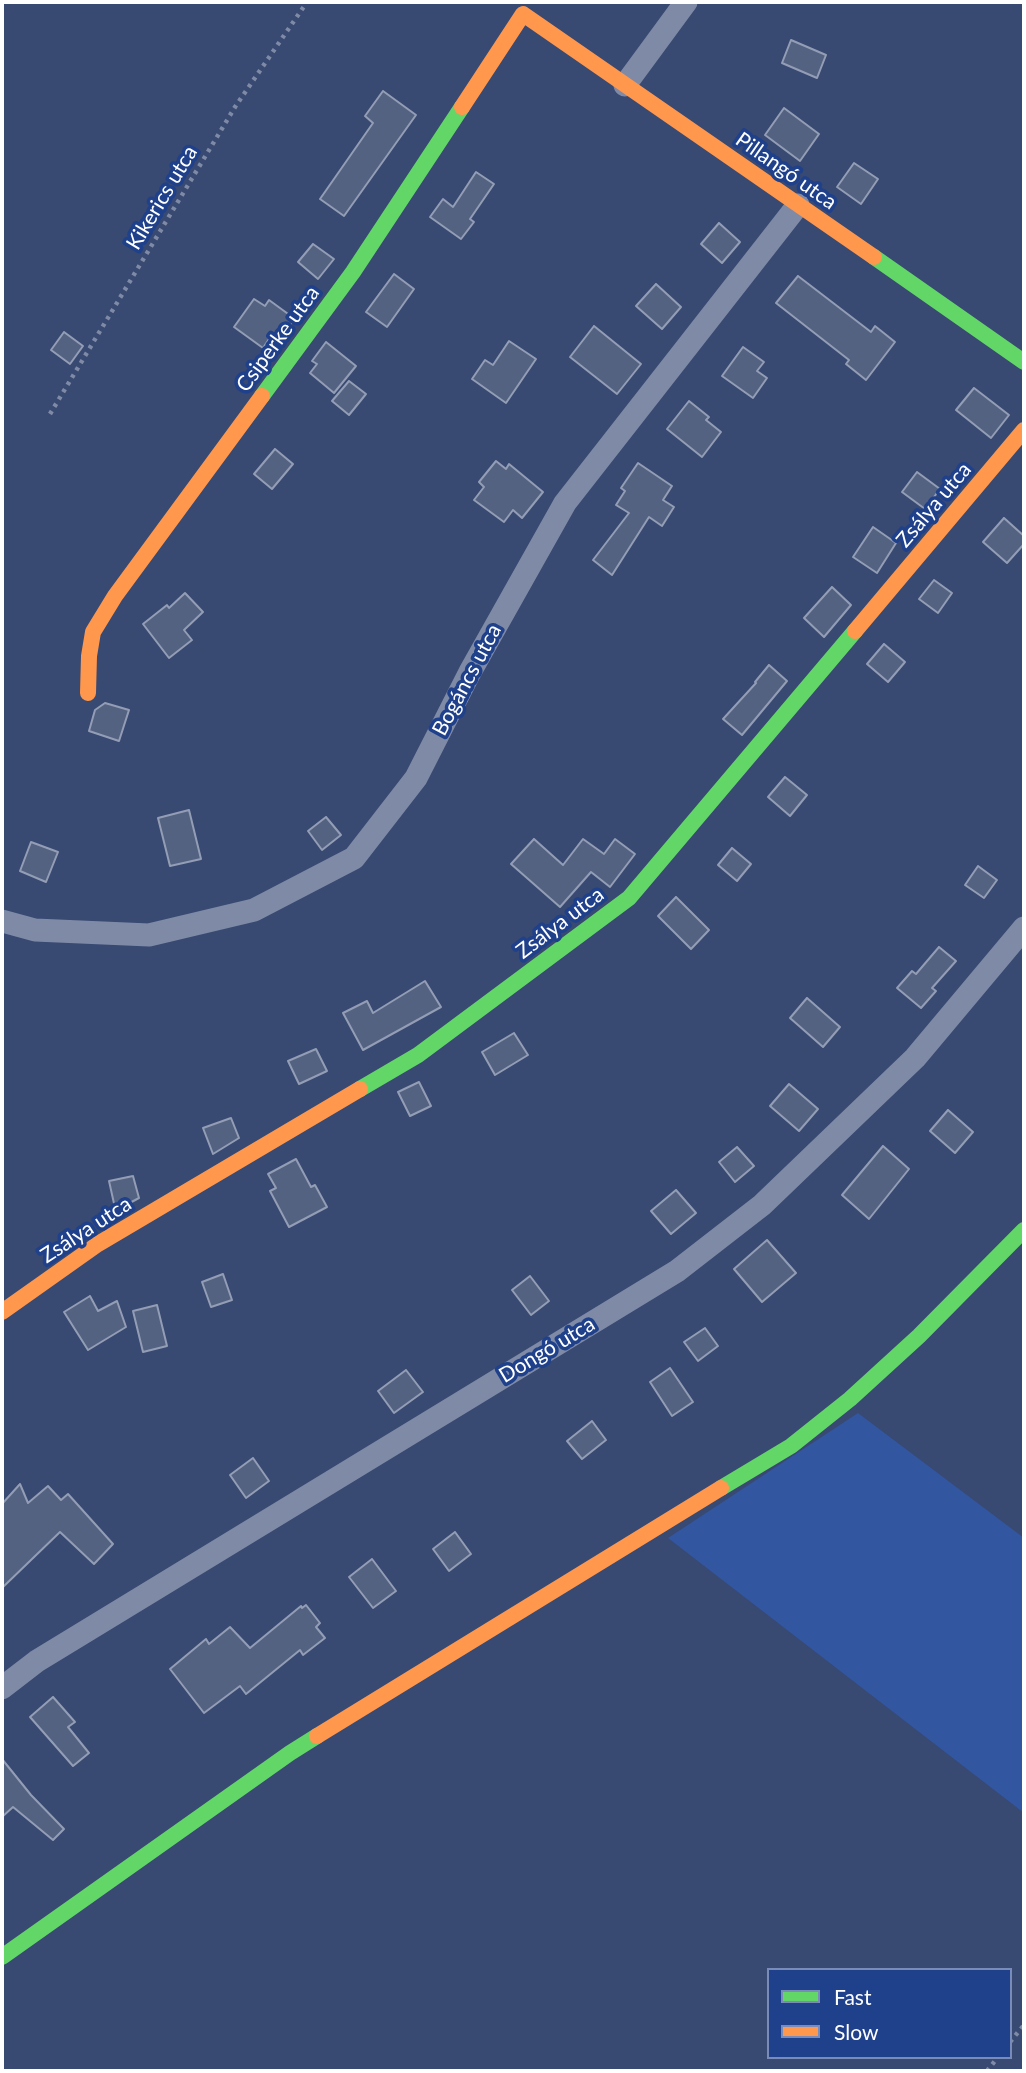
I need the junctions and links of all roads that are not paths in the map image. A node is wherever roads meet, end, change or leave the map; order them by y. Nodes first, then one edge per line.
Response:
1 (686, 2) edge
2 (523, 15) joint
3 (625, 85) junction
4 (798, 205) junction
5 (1024, 362) edge
6 (1024, 430) edge
7 (88, 693) dead end
8 (2, 921) edge
9 (1024, 928) edge
10 (1024, 1230) edge
11 (2, 1312) edge
12 (2, 1688) edge
13 (2, 1957) edge

1 - 3 street
2 - 3 street, Pillangó utca
2 - 7 street, Csiperke utca
3 - 4 street, Pillangó utca
4 - 5 street, Pillangó utca
4 - 8 street, Bogáncs utca
6 - 11 street, Zsálya utca
9 - 12 street, Dongó utca
10 - 13 street

